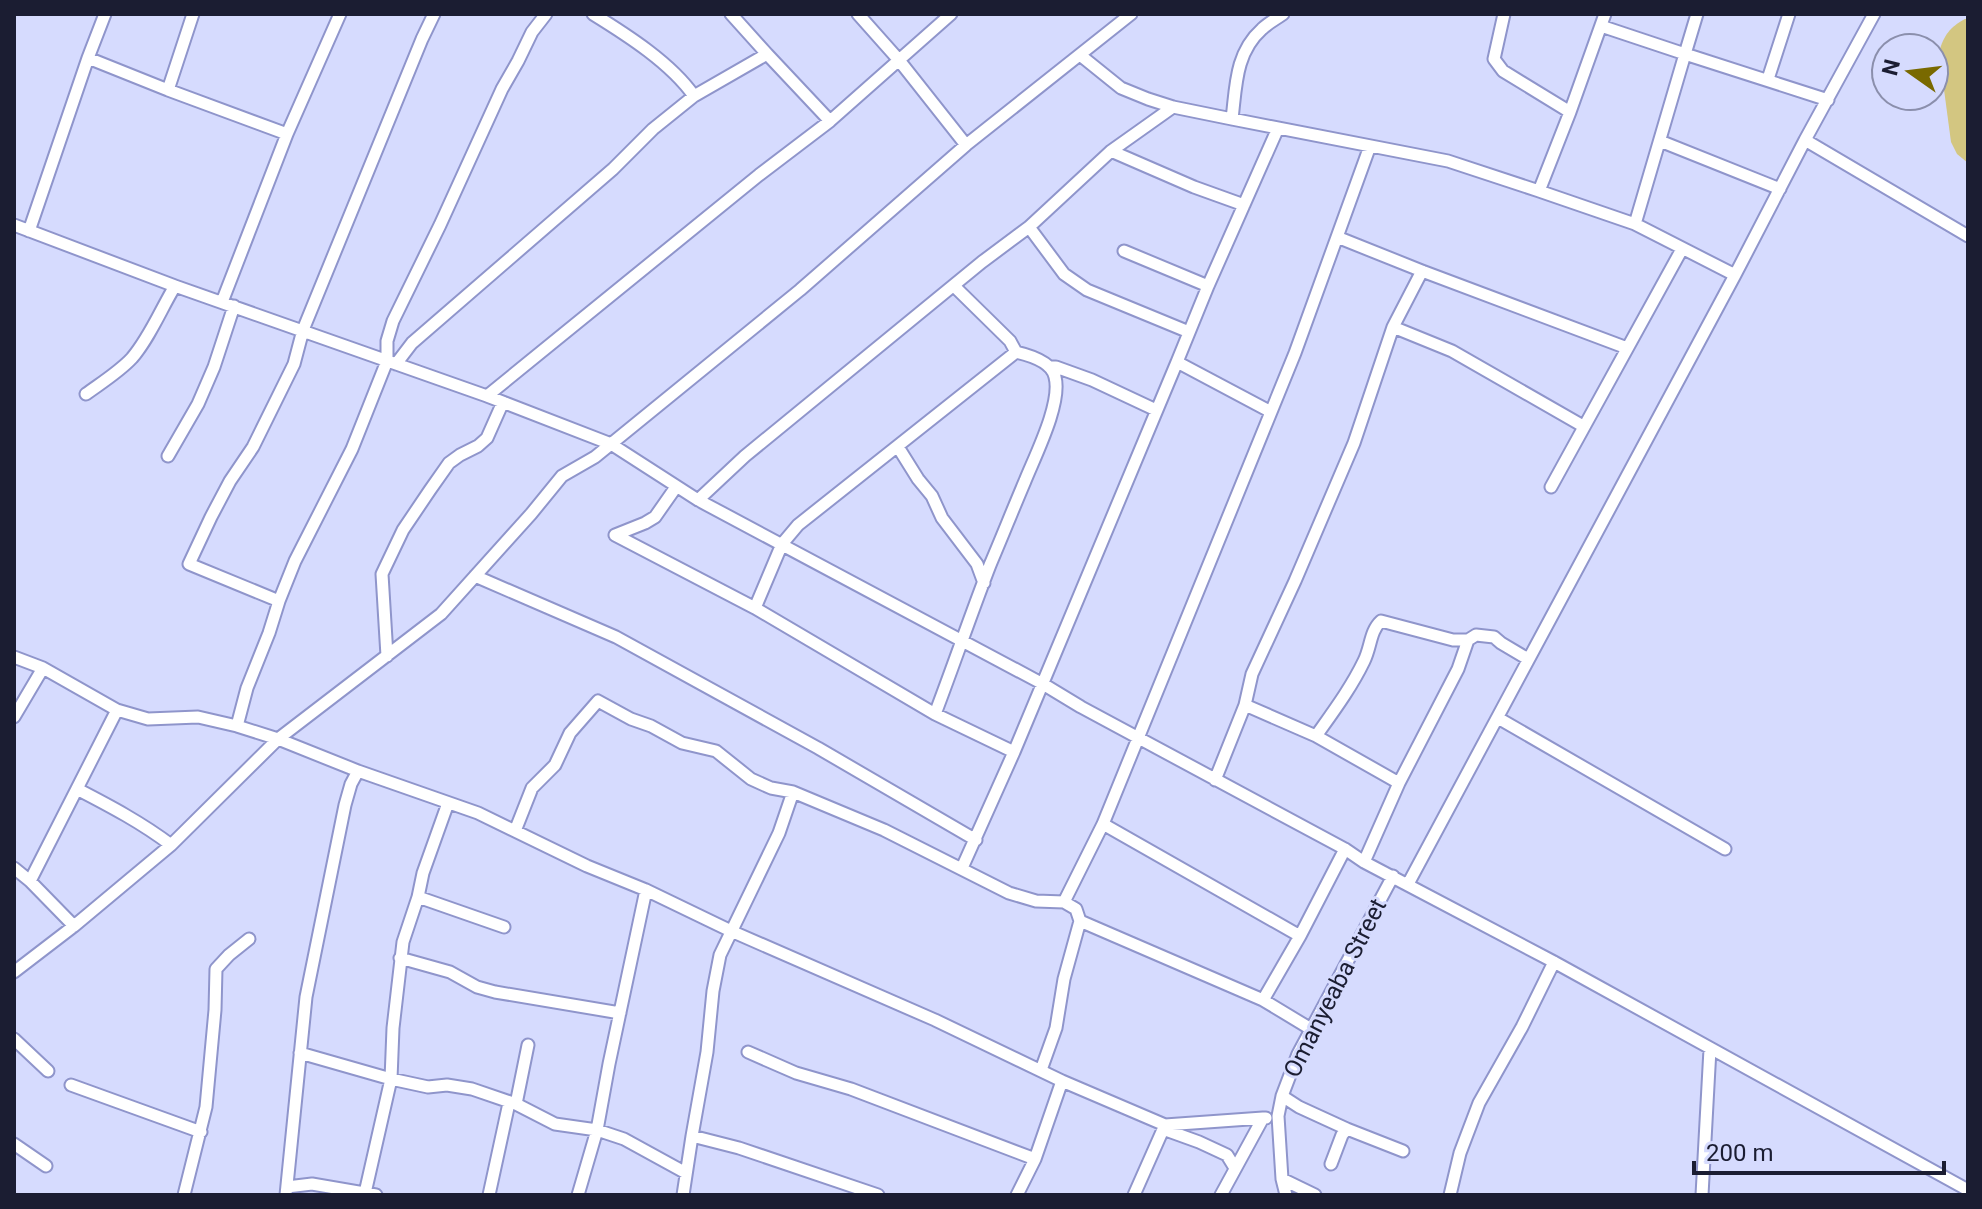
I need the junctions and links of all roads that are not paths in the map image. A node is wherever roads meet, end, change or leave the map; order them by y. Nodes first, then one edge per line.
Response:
1 (105, 14) edge
2 (193, 14) edge
3 (340, 14) edge
4 (434, 14) edge
5 (546, 14) edge
6 (593, 14) edge
7 (731, 14) edge
8 (858, 14) edge
9 (951, 14) edge
10 (1131, 14) edge
11 (1283, 14) edge
12 (1504, 14) edge
13 (1697, 14) edge
14 (1789, 14) edge
15 (1874, 14) edge
16 (1603, 20) edge
17 (767, 54) junction
18 (1685, 54) junction
19 (1080, 55) junction
20 (88, 58) junction
21 (898, 59) junction
22 (1768, 79) junction
23 (168, 90) junction
24 (694, 96) junction
25 (1828, 100) junction
26 (1173, 107) junction
27 (1570, 112) junction
28 (1232, 119) junction
29 (830, 121) junction
30 (1278, 128) junction
31 (287, 134) junction
32 (1805, 140) junction
33 (1660, 141) junction
34 (966, 145) junction
35 (1370, 146) junction
36 (1111, 151) junction
37 (1780, 189) junction
38 (1539, 191) junction
39 (1244, 205) junction
40 (1635, 224) junction
41 (14, 225) edge
42 (1029, 227) junction
43 (29, 231) junction
44 (1968, 236) edge
45 (1337, 237) junction
46 (1682, 249) junction
47 (1124, 251) dead end
48 (1422, 271) junction
49 (1735, 275) junction
50 (175, 286) junction
51 (954, 286) junction
52 (1208, 286) junction
53 (228, 304) junction
54 (1393, 327) junction
55 (303, 330) junction
56 (1189, 332) junction
57 (1627, 348) junction
58 (1016, 352) junction
59 (392, 362) junction
60 (1177, 362) junction
61 (1050, 367) junction
62 (86, 394) dead end
63 (487, 396) junction
64 (503, 402) junction
65 (1156, 410) junction
66 (1271, 412) junction
67 (1583, 426) junction
68 (611, 444) junction
69 (898, 447) junction
70 (168, 456) dead end
71 (676, 487) junction
72 (1551, 487) dead end
73 (698, 500) junction
74 (782, 544) junction
75 (475, 576) junction
76 (984, 583) junction
77 (279, 601) junction
78 (755, 608) junction
79 (1468, 640) junction
80 (963, 641) junction
81 (387, 656) junction
82 (14, 657) edge
83 (1528, 659) junction
84 (43, 668) junction
85 (1043, 684) junction
86 (1245, 705) junction
87 (117, 710) junction
88 (935, 714) junction
89 (14, 717) edge
90 (1498, 718) junction
91 (237, 726) junction
92 (1316, 736) junction
93 (1137, 738) junction
94 (278, 739) junction
95 (1014, 752) junction
96 (358, 771) junction
97 (1215, 780) junction
98 (1399, 783) junction
99 (77, 789) junction
100 (793, 792) junction
101 (448, 803) junction
102 (1103, 824) junction
103 (515, 831) junction
104 (976, 840) junction
105 (171, 845) junction
106 (1345, 849) junction
107 (1725, 849) dead end
108 (1364, 862) junction
109 (14, 868) edge
110 (962, 868) junction
111 (1393, 876) junction
112 (30, 881) junction
113 (1408, 884) junction
114 (646, 890) junction
115 (418, 897) junction
116 (1064, 902) junction
117 (1080, 921) junction
118 (74, 926) junction
119 (504, 927) dead end
120 (731, 931) junction
121 (1300, 936) junction
122 (249, 939) dead end
123 (400, 958) junction
124 (1554, 962) junction
125 (14, 972) edge
126 (1263, 1000) junction
127 (620, 1013) junction
128 (1311, 1029) junction
129 (14, 1039) edge
130 (528, 1045) dead end
131 (1710, 1049) junction
132 (748, 1052) dead end
133 (300, 1053) junction
134 (1041, 1070) junction
135 (48, 1071) dead end
136 (391, 1079) junction
137 (1062, 1081) junction
138 (71, 1085) dead end
139 (1282, 1096) junction
140 (513, 1103) junction
141 (1278, 1116) junction
142 (1263, 1118) junction
143 (1164, 1127) junction
144 (1347, 1129) junction
145 (597, 1130) junction
146 (201, 1132) junction
147 (692, 1136) junction
148 (14, 1144) edge
149 (1403, 1151) dead end
150 (1035, 1159) junction
151 (1331, 1164) dead end
152 (46, 1166) dead end
153 (1235, 1168) junction
154 (686, 1173) junction
155 (1282, 1179) junction
156 (1968, 1190) edge
157 (287, 1191) edge
158 (370, 1194) edge
159 (184, 1195) edge
160 (489, 1195) edge
161 (578, 1195) edge
162 (683, 1195) edge
163 (878, 1195) edge
164 (1017, 1195) edge
165 (1134, 1195) edge
166 (1221, 1195) edge
167 (1286, 1195) edge
168 (1315, 1195) edge
169 (1450, 1195) edge
170 (1702, 1195) edge

1 - 20 street
2 - 23 street
3 - 31 street
4 - 55 street
5 - 59 street
6 - 24 street
7 - 17 street
8 - 21 street
9 - 21 street
10 - 19 street
11 - 28 street
12 - 27 street
13 - 18 street
14 - 22 street
15 - 25 street
16 - 18 street
16 - 27 street
17 - 24 street
17 - 29 street
18 - 22 street
18 - 33 street
19 - 26 street
19 - 34 street
20 - 23 street
20 - 43 street
21 - 29 street
21 - 34 street
22 - 25 street
23 - 31 street
24 - 59 street
25 - 32 street
26 - 28 street
26 - 36 street
27 - 38 street
28 - 30 street
29 - 63 street
30 - 35 street
30 - 39 street
31 - 53 street
32 - 37 street
32 - 44 street
33 - 37 street
33 - 40 street
34 - 68 street
35 - 38 street
35 - 45 street
36 - 39 street
36 - 42 street
37 - 49 street
38 - 40 street
39 - 52 street
40 - 46 street
41 - 43 street
42 - 51 street
42 - 56 street
43 - 50 street
45 - 48 street
45 - 66 street
46 - 49 street
46 - 57 street
47 - 52 street
48 - 54 street
48 - 57 street
49 - 83 street
50 - 53 street
50 - 62 street
51 - 58 street
51 - 73 street
52 - 56 street
53 - 55 street
53 - 70 street
54 - 67 street
54 - 86 street
55 - 59 street
55 - 77 street
56 - 60 street
57 - 67 street
58 - 61 street
58 - 69 street
59 - 63 street
59 - 77 street
60 - 65 street
60 - 66 street
61 - 65 street
61 - 76 street
63 - 64 street
64 - 68 street
64 - 81 street
65 - 85 street
66 - 93 street
67 - 72 street
68 - 71 street
68 - 75 street
69 - 74 street
69 - 76 street
71 - 73 street
71 - 78 street
73 - 74 street
74 - 78 street
74 - 80 street
75 - 81 street
75 - 104 street
76 - 80 street
77 - 91 street
78 - 88 street
79 - 83 street
79 - 92 street
79 - 98 street
80 - 85 street
80 - 88 street
81 - 94 street
82 - 84 street
83 - 90 street
84 - 87 street
84 - 89 street
85 - 93 street
85 - 95 street
86 - 92 street
86 - 97 street
87 - 91 street
87 - 99 street
88 - 95 street
90 - 107 street
90 - 113 street
91 - 94 street
92 - 98 street
93 - 97 street
93 - 102 street
94 - 96 street
94 - 105 street
95 - 104 street
96 - 101 street
96 - 133 street
97 - 106 street
98 - 108 street
99 - 105 street
99 - 112 street
100 - 103 street
100 - 110 street
100 - 120 street
101 - 103 street
101 - 115 street
102 - 116 street
102 - 121 street
103 - 114 street
104 - 110 street
105 - 118 street
106 - 108 street
106 - 121 street
108 - 111 street
109 - 112 street
110 - 116 street
111 - 113 street
111 - 128 street, Omanyeaba Street
112 - 118 street
113 - 124 street
114 - 120 street
114 - 127 street
115 - 119 street
115 - 123 street
116 - 117 street
117 - 126 street
117 - 134 street
118 - 125 street
120 - 134 street
120 - 147 street
121 - 126 street
122 - 146 street
123 - 127 street
123 - 136 street
124 - 131 street
124 - 169 street
126 - 128 street
127 - 145 street
128 - 139 street, Omanyeaba Street
129 - 135 street
130 - 140 street
131 - 156 street
131 - 170 street
132 - 150 street
133 - 136 street
133 - 157 street
134 - 137 street
136 - 140 street
136 - 158 street
137 - 143 street
137 - 150 street
138 - 146 street
139 - 141 street, Omanyeaba Street
139 - 144 street
140 - 145 street
140 - 160 street
141 - 142 street
141 - 155 street, Omanyeaba Street
142 - 143 street
142 - 153 street
143 - 153 street
143 - 165 street
144 - 149 street
144 - 151 street
145 - 154 street
145 - 161 street
146 - 159 street
147 - 154 street
147 - 163 street
148 - 152 street
150 - 164 street
153 - 166 street
154 - 162 street
155 - 167 street, Omanyeaba Street
155 - 168 street
157 - 158 street

